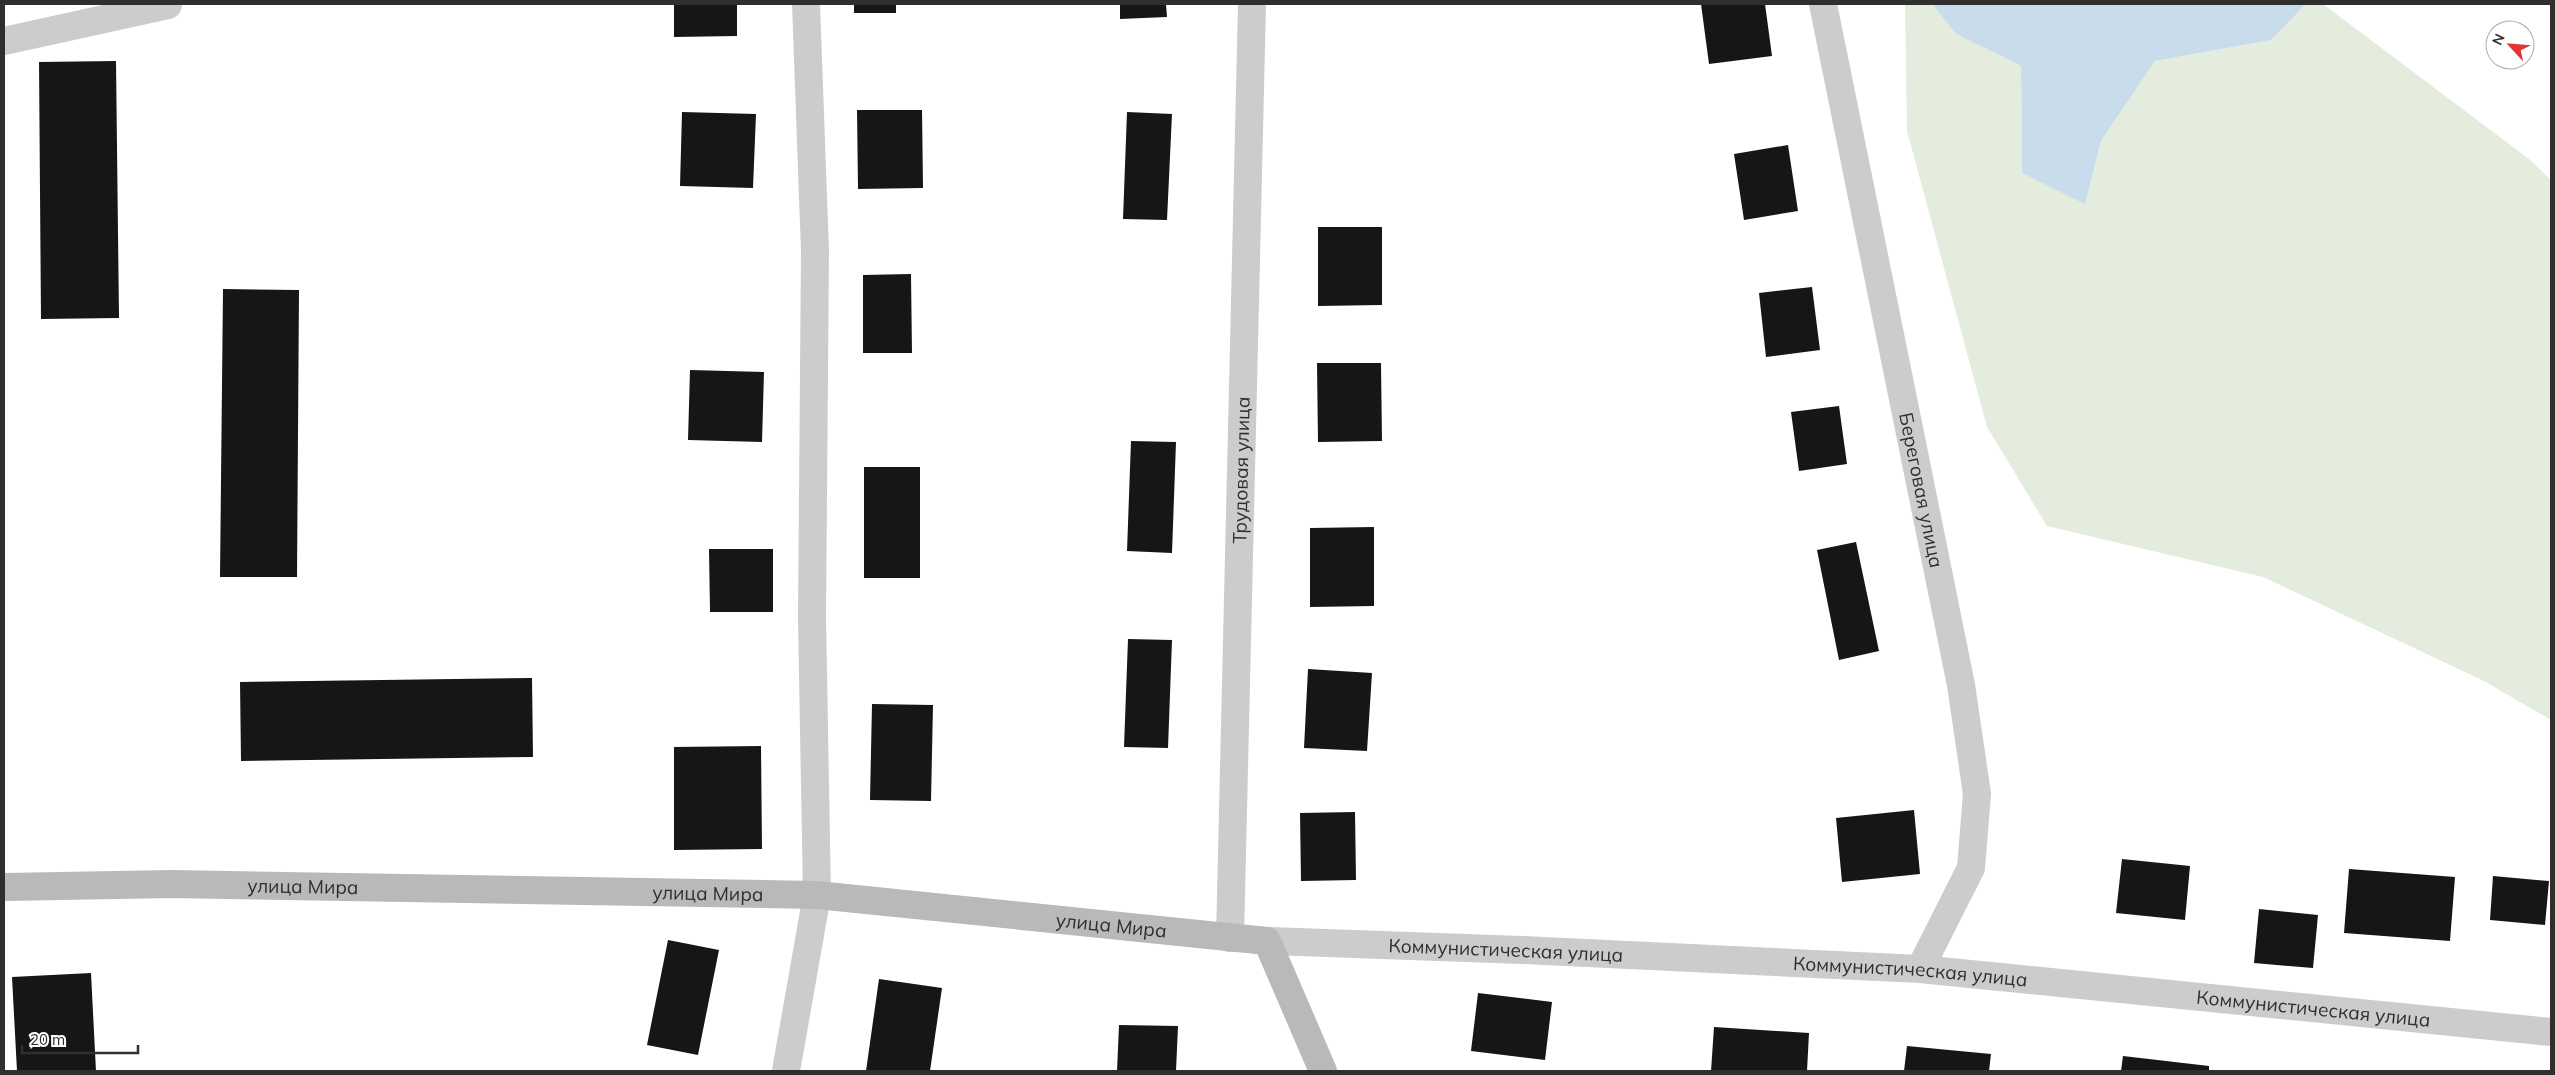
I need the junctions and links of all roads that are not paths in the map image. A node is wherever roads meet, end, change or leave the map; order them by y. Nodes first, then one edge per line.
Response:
1 (806, 4) edge
2 (1252, 4) edge
3 (1823, 4) edge
4 (168, 5) edge
5 (4, 41) edge
6 (4, 887) edge
7 (817, 895) junction
8 (1230, 938) junction
9 (1267, 941) junction
10 (1920, 969) junction
11 (2551, 1032) edge
12 (786, 1071) edge
13 (1323, 1071) edge

1 - 7 street
2 - 8 street, Трудовая улица
3 - 10 street, Береговая улица
4 - 5 street
6 - 7 street, улица Мира
7 - 8 street, улица Мира
7 - 12 street
8 - 9 street, улица Мира
9 - 10 street, Коммунистическая улица
9 - 13 street
10 - 11 street, Коммунистическая улица

